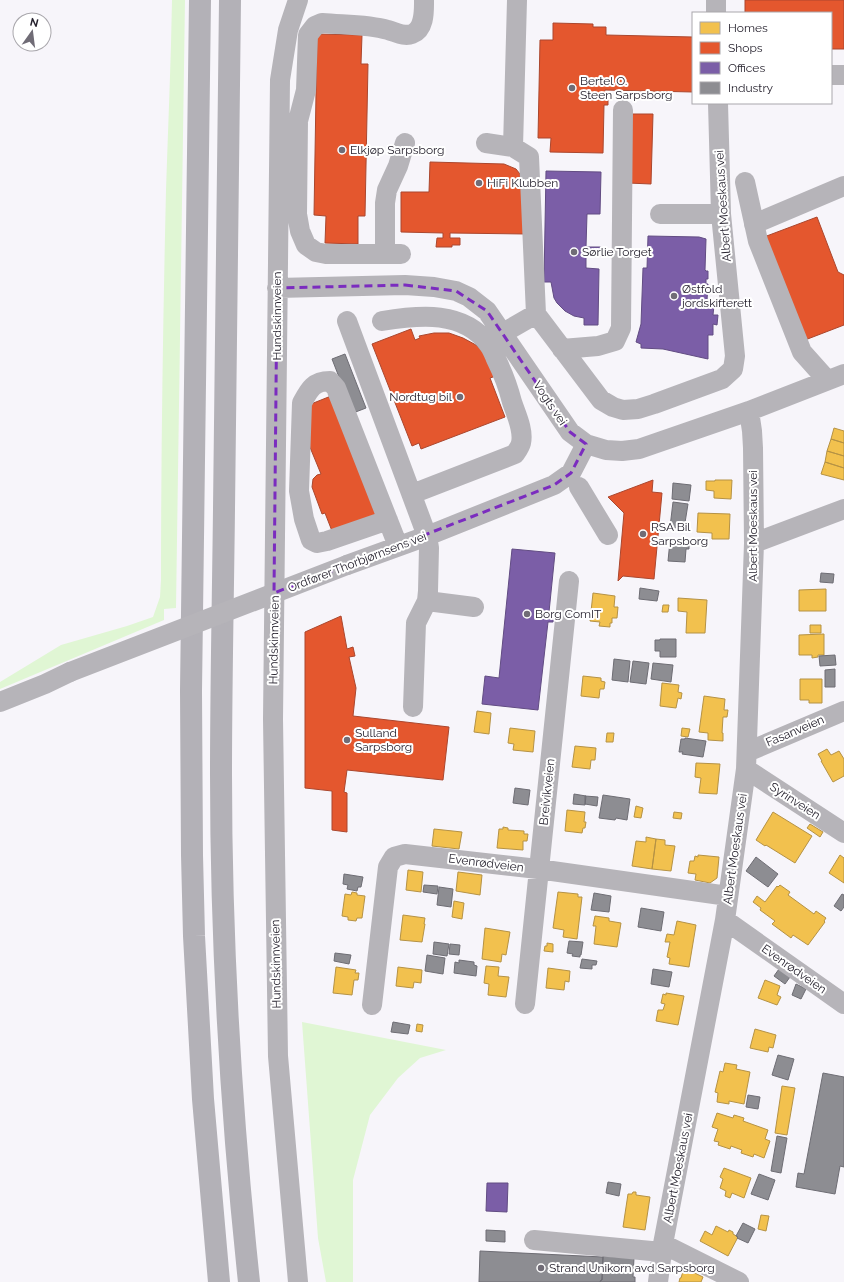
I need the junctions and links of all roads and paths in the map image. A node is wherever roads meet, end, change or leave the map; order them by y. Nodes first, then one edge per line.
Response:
1 (200, 0) edge
2 (230, 0) edge
3 (298, 0) edge
4 (424, 0) edge
5 (517, 0) edge
6 (716, 0) edge
7 (716, 12) edge
8 (832, 75) edge
9 (844, 75) edge
10 (718, 104) edge
11 (623, 110) dead end
12 (405, 143) dead end
13 (486, 144) dead end
14 (513, 147) junction
15 (745, 182) dead end
16 (844, 186) edge
17 (660, 214) dead end
18 (721, 214) junction
19 (754, 224) junction
20 (277, 288) junction
21 (536, 314) junction
22 (382, 320) dead end
23 (347, 321) dead end
24 (496, 339) junction
25 (562, 348) junction
26 (835, 377) edge
27 (749, 411) junction
28 (586, 444) junction
29 (578, 487) dead end
30 (412, 494) junction
31 (844, 509) edge
32 (388, 520) junction
33 (427, 536) junction
34 (608, 536) dead end
35 (754, 543) junction
36 (398, 546) junction
37 (569, 581) dead end
38 (427, 601) junction
39 (474, 607) dead end
40 (0, 702) edge
41 (413, 707) dead end
42 (844, 711) edge
43 (746, 760) junction
44 (844, 833) edge
45 (538, 869) junction
46 (728, 896) junction
47 (725, 920) junction
48 (525, 1004) dead end
49 (844, 1004) edge
50 (372, 1005) dead end
51 (534, 1240) dead end
52 (663, 1248) junction
53 (219, 1282) edge
54 (249, 1282) edge
55 (298, 1282) edge
56 (658, 1282) edge
57 (740, 1282) edge

1 - 53 highway
2 - 54 highway
3 - 20 street, Hundskinnveien
4 - 12 street
5 - 14 street
6 - 7 street
8 - 9 street
10 - 18 street, Albert Moeskaus vei
11 - 25 street
13 - 14 street
14 - 21 street
15 - 19 street
16 - 19 street
17 - 18 street
18 - 25 street, Albert Moeskaus vei
19 - 26 street
20 - 24 street, Vogts vei
20 - 55 street, Hundskinnveien
21 - 24 street
21 - 25 street, Albert Moeskaus vei
22 - 24 street
23 - 30 street
24 - 28 street, Vogts vei
24 - 30 street
26 - 27 street, Vogts vei
27 - 28 street, Vogts vei
27 - 35 street, Albert Moeskaus vei
28 - 33 street, Ordfører Thorbjørnsens vei
29 - 34 street
30 - 33 street
31 - 35 street
32 - 32 street
32 - 36 street
33 - 36 street, Ordfører Thorbjørnsens vei
33 - 38 street
35 - 43 street, Albert Moeskaus vei
36 - 40 street, Ordfører Thorbjørnsens vei, bridge
37 - 45 street, Breivikveien
38 - 39 street
38 - 41 street
42 - 43 street, Fasanveien
43 - 44 street, Syrinveien
43 - 46 street, Albert Moeskaus vei
45 - 46 street, Evenrødveien
45 - 48 street, Breivikveien
45 - 50 street, Evenrødveien
46 - 47 street, Albert Moeskaus vei
47 - 49 street, Evenrødveien
47 - 52 street, Albert Moeskaus vei
51 - 52 street
52 - 56 street, Albert Moeskaus vei
52 - 57 street

